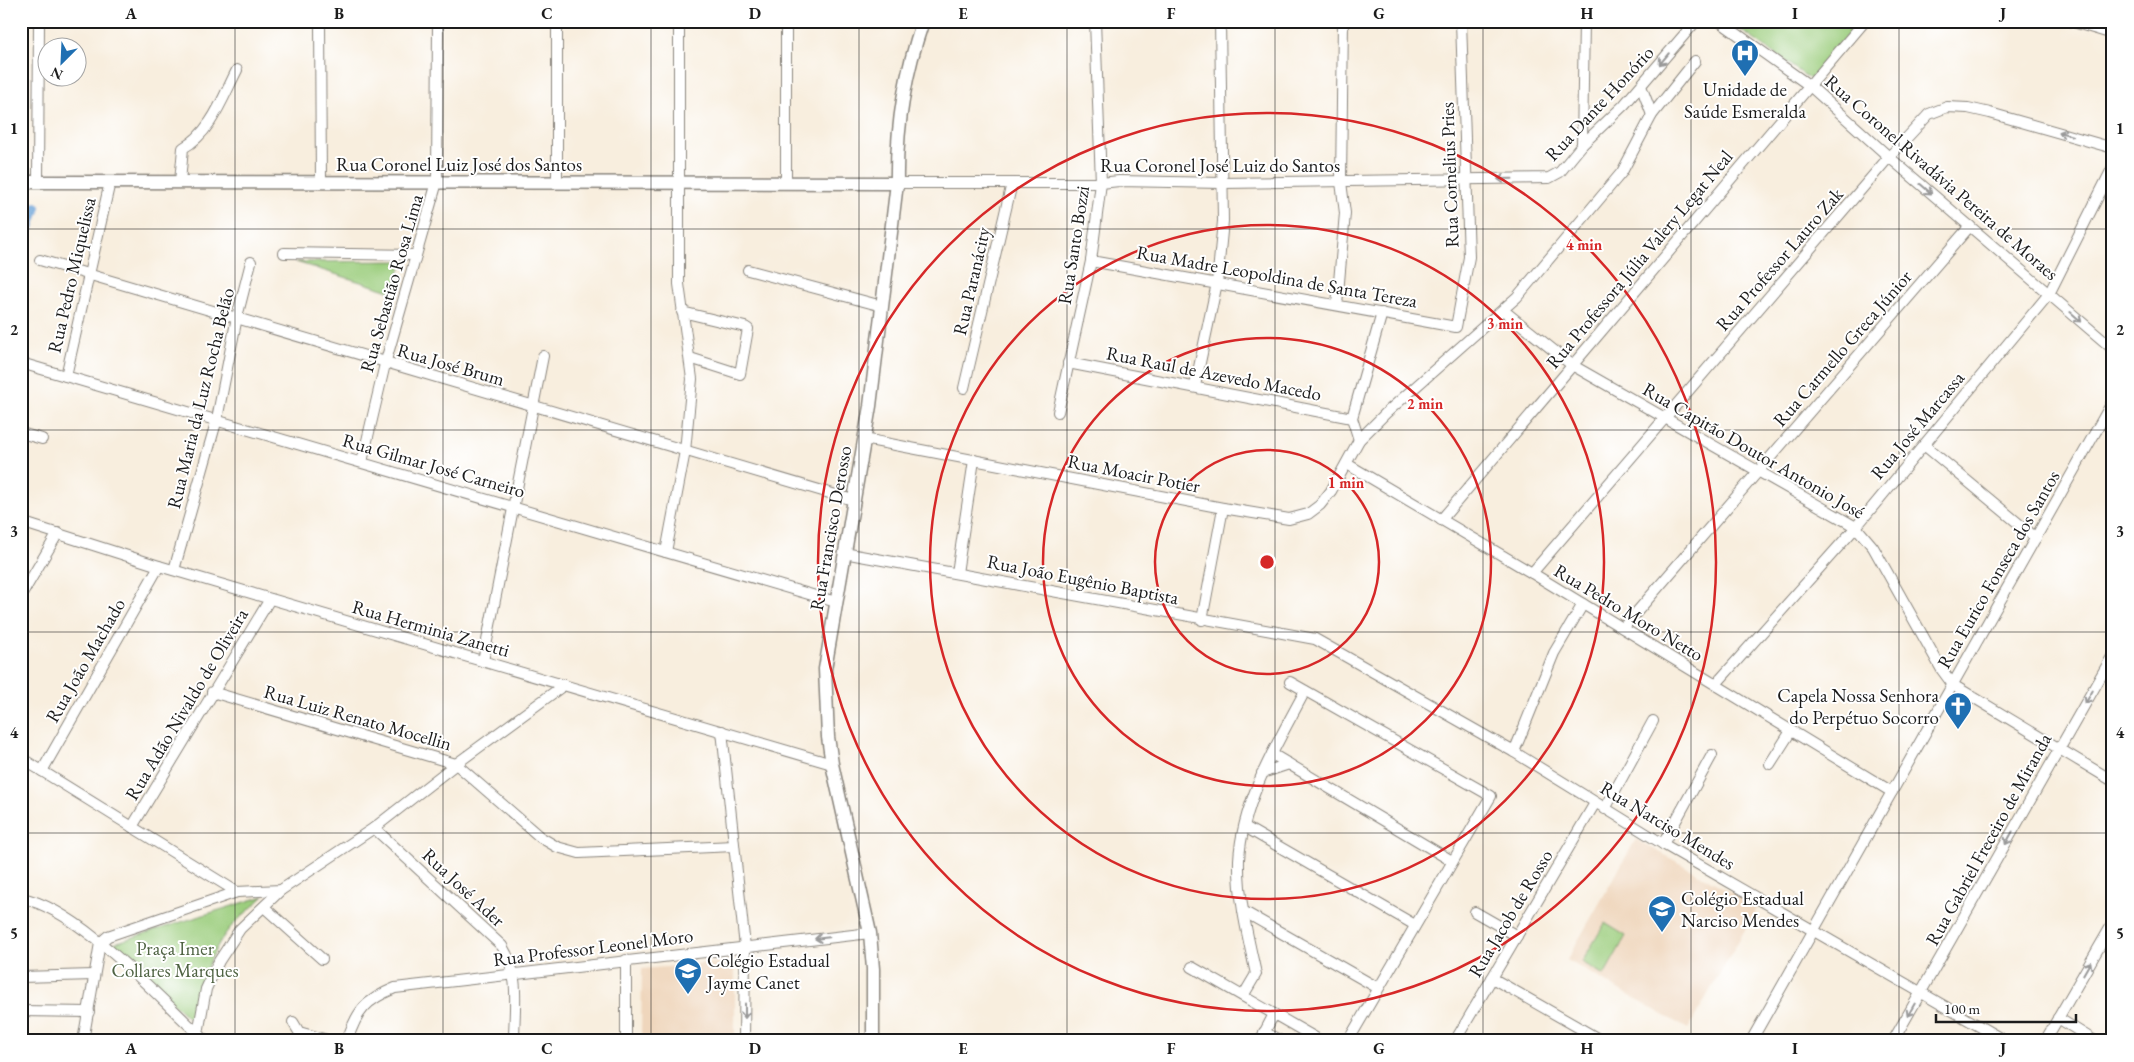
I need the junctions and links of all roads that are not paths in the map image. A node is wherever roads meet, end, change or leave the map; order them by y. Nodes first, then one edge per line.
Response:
1 (40, 21) edge
2 (320, 21) edge
3 (438, 21) edge
4 (557, 21) edge
5 (679, 21) edge
6 (786, 21) edge
7 (923, 21) edge
8 (1095, 21) edge
9 (1220, 21) edge
10 (1343, 21) edge
11 (1461, 21) edge
12 (1584, 21) edge
13 (1696, 21) edge
14 (1719, 21) edge
15 (1865, 21) edge
16 (2070, 21) edge
17 (2113, 34) edge
18 (1695, 60) dead end
19 (237, 70) dead end
20 (1810, 86) junction
21 (1643, 88) junction
22 (1652, 115) junction
23 (1582, 145) junction
24 (2113, 148) edge
25 (1889, 157) junction
26 (2113, 167) edge
27 (1544, 179) joint
28 (1466, 180) junction
29 (21, 182) edge
30 (38, 182) junction
31 (110, 182) junction
32 (180, 182) junction
33 (321, 182) junction
34 (437, 182) junction
35 (1341, 182) junction
36 (557, 183) junction
37 (679, 183) junction
38 (786, 183) junction
39 (897, 183) junction
40 (1012, 183) junction
41 (1101, 183) junction
42 (1222, 183) junction
43 (1970, 226) junction
44 (284, 253) dead end
45 (416, 256) junction
46 (40, 260) dead end
47 (1091, 261) junction
48 (252, 262) dead end
49 (748, 270) dead end
50 (91, 274) junction
51 (1217, 283) junction
52 (2050, 294) junction
53 (1337, 305) junction
54 (882, 306) junction
55 (1504, 310) junction
56 (682, 312) junction
57 (1382, 313) junction
58 (237, 318) junction
59 (1456, 327) joint
60 (2113, 349) edge
61 (543, 356) dead end
62 (690, 358) junction
63 (21, 363) edge
64 (1068, 363) junction
65 (385, 364) junction
66 (1572, 365) junction
67 (66, 376) junction
68 (1195, 386) junction
69 (964, 388) dead end
70 (2113, 402) edge
71 (533, 406) junction
72 (1058, 412) dead end
73 (1352, 418) junction
74 (1665, 418) junction
75 (217, 419) junction
76 (21, 433) edge
77 (42, 439) dead end
78 (864, 439) junction
79 (1359, 440) junction
80 (1924, 445) junction
81 (685, 450) junction
82 (974, 460) junction
83 (362, 462) junction
84 (1347, 464) junction
85 (1760, 472) junction
86 (853, 500) junction
87 (514, 507) junction
88 (1224, 508) junction
89 (1441, 520) junction
90 (21, 522) edge
91 (1856, 527) junction
92 (58, 533) junction
93 (2036, 538) junction
94 (666, 552) junction
95 (844, 553) junction
96 (158, 566) junction
97 (174, 570) junction
98 (957, 573) junction
99 (1532, 573) junction
100 (21, 596) edge
101 (270, 599) junction
102 (836, 602) junction
103 (1583, 604) junction
104 (1202, 620) junction
105 (1623, 628) junction
106 (1315, 639) joint
107 (2113, 655) edge
108 (483, 661) junction
109 (1290, 682) dead end
110 (1716, 684) junction
111 (564, 685) junction
112 (1953, 685) junction
113 (1305, 691) junction
114 (212, 692) junction
115 (1653, 721) dead end
116 (722, 731) junction
117 (1791, 731) junction
118 (2059, 749) junction
119 (1514, 752) junction
120 (1272, 754) junction
121 (1712, 755) dead end
122 (21, 758) edge
123 (456, 764) junction
124 (832, 764) junction
125 (1289, 764) junction
126 (1770, 764) dead end
127 (42, 771) junction
128 (1262, 773) junction
129 (2113, 781) edge
130 (1892, 792) junction
131 (1596, 803) junction
132 (1605, 809) junction
133 (132, 827) junction
134 (1245, 827) junction
135 (374, 828) junction
136 (1663, 844) junction
137 (734, 846) junction
138 (1452, 861) junction
139 (281, 890) junction
140 (238, 892) junction
141 (21, 898) edge
142 (264, 907) junction
143 (1244, 911) junction
144 (1475, 912) dead end
145 (1264, 923) junction
146 (2113, 923) edge
147 (1415, 925) junction
148 (1814, 931) junction
149 (870, 933) junction
150 (1248, 935) junction
151 (1517, 936) junction
152 (100, 943) junction
153 (745, 946) junction
154 (322, 960) dead end
155 (626, 960) junction
156 (1192, 967) dead end
157 (94, 975) junction
158 (515, 975) junction
159 (21, 976) edge
160 (1492, 978) junction
161 (1378, 988) junction
162 (1921, 993) junction
163 (1243, 996) junction
164 (21, 1011) edge
165 (89, 1012) junction
166 (1274, 1014) junction
167 (2058, 1018) junction
168 (293, 1022) dead end
169 (1262, 1036) edge
170 (1302, 1036) edge
171 (201, 1038) edge
172 (83, 1041) edge
173 (331, 1041) edge
174 (347, 1041) edge
175 (514, 1041) edge
176 (626, 1041) edge
177 (744, 1041) edge
178 (873, 1041) edge
179 (1281, 1041) edge
180 (1321, 1041) edge
181 (1348, 1041) edge
182 (1455, 1041) edge
183 (1602, 1041) edge
184 (1750, 1041) edge
185 (1893, 1041) edge
186 (2005, 1041) edge
187 (2044, 1041) edge
188 (2095, 1041) edge

1 - 30 street
2 - 33 street
3 - 34 street, Rua Sebastião Rosa Lima
4 - 36 street
5 - 37 street
6 - 38 street
7 - 39 main road, Rua Francisco Derosso
8 - 41 street, Rua Santo Bozzi
9 - 42 street
10 - 35 street
11 - 28 street, Rua Cornelius Pries
12 - 23 street
13 -> 21 street, Rua Dante Honório
14 - 20 street, Rua Coronel Rivadávia Pereira de Moraes
15 - 20 street, Rua Professora Júlia Valery Legat Neal
16 - 17 street
18 - 22 street, Rua Moacir Potier
19 - 32 street
20 - 25 street, Rua Coronel Rivadávia Pereira de Moraes
20 - 66 street, Rua Professora Júlia Valery Legat Neal
21 - 22 street
21 - 23 street, Rua Dante Honório
22 - 55 street, Rua Moacir Potier
23 - 27 street, Rua Dante Honório
24 -> 25 street, Rua Professor Lauro Zak
25 -> 43 street, Rua Coronel Rivadávia Pereira de Moraes
25 - 74 street, Rua Professor Lauro Zak
26 - 52 street, Rua José Marcassa
27 -> 28 street, Rua Coronel José Luiz do Santos
28 - 35 street, Rua Coronel José Luiz do Santos
28 - 59 street, Rua Cornelius Pries
29 - 30 main road, Rua Coronel Luiz José dos Santos
30 - 31 main road, Rua Coronel Luiz José dos Santos
31 - 32 main road, Rua Coronel Luiz José dos Santos
31 - 50 street, Rua Pedro Miquelissa
32 - 33 main road, Rua Coronel Luiz José dos Santos
33 - 34 main road, Rua Coronel Luiz José dos Santos
34 - 36 main road, Rua Coronel Luiz José dos Santos
34 - 45 street, Rua Sebastião Rosa Lima
35 - 42 street, Rua Coronel José Luiz do Santos
35 - 53 street
36 - 37 main road, Rua Coronel Luiz José dos Santos
37 - 38 main road, Rua Coronel Luiz José dos Santos
37 - 56 street
38 - 39 main road, Rua Coronel Luiz José dos Santos
39 - 40 street, Rua Coronel José Luiz do Santos
39 - 54 main road, Rua Francisco Derosso
40 - 41 street, Rua Coronel José Luiz do Santos
40 - 69 street, Rua Paranácity
41 - 42 street, Rua Coronel José Luiz do Santos
41 - 47 street, Rua Santo Bozzi
42 - 51 street
43 - 52 street, Rua Coronel Rivadávia Pereira de Moraes
43 - 85 street, Rua Carmello Greca Júnior
44 - 45 street
45 - 65 street, Rua Sebastião Rosa Lima
46 - 50 street, Rua José Brum
47 - 51 street, Rua Madre Leopoldina de Santa Tereza
47 - 64 street, Rua Santo Bozzi
48 - 58 street, Rua Maria da Luz Rocha Belão
49 - 54 street
50 - 58 street, Rua José Brum
50 - 67 street, Rua Pedro Miquelissa
51 - 53 street, Rua Madre Leopoldina de Santa Tereza
51 - 68 street
52 -> 60 street, Rua Coronel Rivadávia Pereira de Moraes
52 - 80 street, Rua José Marcassa
53 - 57 street, Rua Madre Leopoldina de Santa Tereza
54 - 78 main road, Rua Francisco Derosso
55 - 66 street, Rua Capitão Doutor Antonio José
55 - 79 street, Rua Moacir Potier
56 - 62 street
56 - 62 street
57 - 59 street, Rua Madre Leopoldina de Santa Tereza
57 - 73 street
58 - 65 street, Rua José Brum
58 - 75 street, Rua Maria da Luz Rocha Belão
61 - 71 street
62 - 81 street
63 - 67 street, Rua Gilmar José Carneiro
64 - 68 street, Rua Raul de Azevedo Macedo
64 - 72 street, Rua Santo Bozzi
65 - 71 street, Rua José Brum
65 - 83 street, Rua Sebastião Rosa Lima
66 - 74 street, Rua Capitão Doutor Antonio José
66 - 89 street, Rua Professora Júlia Valery Legat Neal
67 - 75 street, Rua Gilmar José Carneiro
68 - 73 street, Rua Raul de Azevedo Macedo
70 - 93 street, Rua Eurico Fonseca dos Santos
71 - 81 street, Rua José Brum
71 - 87 street
73 - 79 street
74 - 85 street, Rua Capitão Doutor Antonio José
74 - 99 street, Rua Professor Lauro Zak
75 - 83 street, Rua Gilmar José Carneiro
75 - 97 street, Rua Maria da Luz Rocha Belão
76 - 77 street
78 - 82 street, Rua Moacir Potier
78 - 86 main road, Rua Francisco Derosso
79 - 84 street, Rua Moacir Potier
80 - 91 street, Rua José Marcassa
80 - 93 street
81 - 86 street, Rua José Brum
81 - 94 street
82 - 88 street, Rua Moacir Potier
82 - 98 street
83 - 87 street, Rua Gilmar José Carneiro
84 - 88 street, Rua Moacir Potier
84 - 89 street, Rua Pedro Moro Netto
85 - 91 street, Rua Capitão Doutor Antonio José
85 - 105 street, Rua Carmello Greca Júnior
86 - 95 main road, Rua Francisco Derosso
87 - 94 street, Rua Gilmar José Carneiro
87 - 108 street
88 - 104 street
89 - 99 street, Rua Pedro Moro Netto
90 - 92 street, Rua Herminia Zanetti
91 - 110 street, Rua José Marcassa
91 - 112 street, Rua Capitão Doutor Antonio José
92 - 96 street, Rua Herminia Zanetti
92 - 100 street
93 - 112 street, Rua Eurico Fonseca dos Santos
94 - 102 street, Rua Gilmar José Carneiro
95 - 98 street, Rua João Eugênio Baptista
95 - 102 main road, Rua Francisco Derosso
96 - 97 street, Rua Herminia Zanetti
96 - 127 street, Rua João Machado
97 - 101 street, Rua Herminia Zanetti
98 - 104 street, Rua João Eugênio Baptista
99 - 103 street, Rua Pedro Moro Netto
101 - 108 street, Rua Herminia Zanetti
101 - 114 street, Rua Adão Nivaldo de Oliveira
102 - 124 main road, Rua Francisco Derosso
103 - 105 street, Rua Pedro Moro Netto
103 - 119 street
104 - 106 street, Rua João Eugênio Baptista
105 - 110 street, Rua Pedro Moro Netto
106 - 119 street, Rua Narciso Mendes
107 -> 118 street, Rua Gabriel Freceiro de Miranda
108 - 111 street, Rua Herminia Zanetti
109 - 113 street
110 - 117 street, Rua Pedro Moro Netto
111 - 116 street, Rua Herminia Zanetti
111 - 123 street
112 - 118 street, Rua Capitão Doutor Antonio José
112 - 130 street, Rua Eurico Fonseca dos Santos
113 - 120 street
113 - 138 street
114 - 123 street, Rua Luiz Renato Mocellin
114 - 133 street, Rua Adão Nivaldo de Oliveira
115 - 132 street
116 - 124 street, Rua Herminia Zanetti
116 - 137 street
117 - 126 street
117 - 130 street, Rua Pedro Moro Netto
118 - 129 street, Rua Capitão Doutor Antonio José
118 -> 162 street, Rua Gabriel Freceiro de Miranda
119 - 131 street, Rua Narciso Mendes
120 - 125 street
120 - 128 street
121 - 136 street
122 - 127 street
123 - 135 street
123 - 137 street, Rua Luiz Renato Mocellin
124 - 149 main road, Rua Francisco Derosso
125 - 128 street
125 - 138 street
127 - 133 street
128 - 134 street
130 - 148 street, Rua Eurico Fonseca dos Santos
131 - 132 street, Rua Narciso Mendes
131 - 151 street, Rua Jacob de Rosso
132 - 136 street, Rua Narciso Mendes
133 - 140 street
134 - 143 street
134 - 147 street
135 - 139 street
135 - 158 street, Rua José Ader
136 - 148 street, Rua Narciso Mendes
137 - 153 street
138 - 147 street
139 - 140 street
139 - 142 street
140 - 152 street
141 - 152 street
142 - 154 street
142 - 171 street
143 - 145 street
143 - 150 street
144 - 151 street
145 - 150 street
145 - 161 street
167 -> 146 street
147 - 161 street
148 - 162 street, Rua Narciso Mendes
148 - 184 street, Rua Eurico Fonseca dos Santos
149 -> 153 street, Rua Professor Leonel Moro
149 - 178 main road, Rua Francisco Derosso
150 - 163 street
151 - 160 street, Rua Jacob de Rosso
152 - 157 street
152 - 171 street
153 - 155 street, Rua Professor Leonel Moro
153 -> 177 street
155 - 158 street, Rua Professor Leonel Moro
155 - 176 street
156 - 163 street
157 - 159 street
157 - 165 street
158 - 174 street, Rua Professor Leonel Moro
158 - 175 street, Rua José Ader
160 - 182 street, Rua Jacob de Rosso
160 - 183 street
161 - 181 street
162 -> 185 street, Rua Gabriel Freceiro de Miranda
162 - 186 street, Rua Narciso Mendes
163 - 166 street
164 - 165 street
165 - 172 street
166 - 169 street
166 - 170 street
167 - 187 street
167 - 188 street
168 - 173 street
169 - 179 street
170 - 180 street

